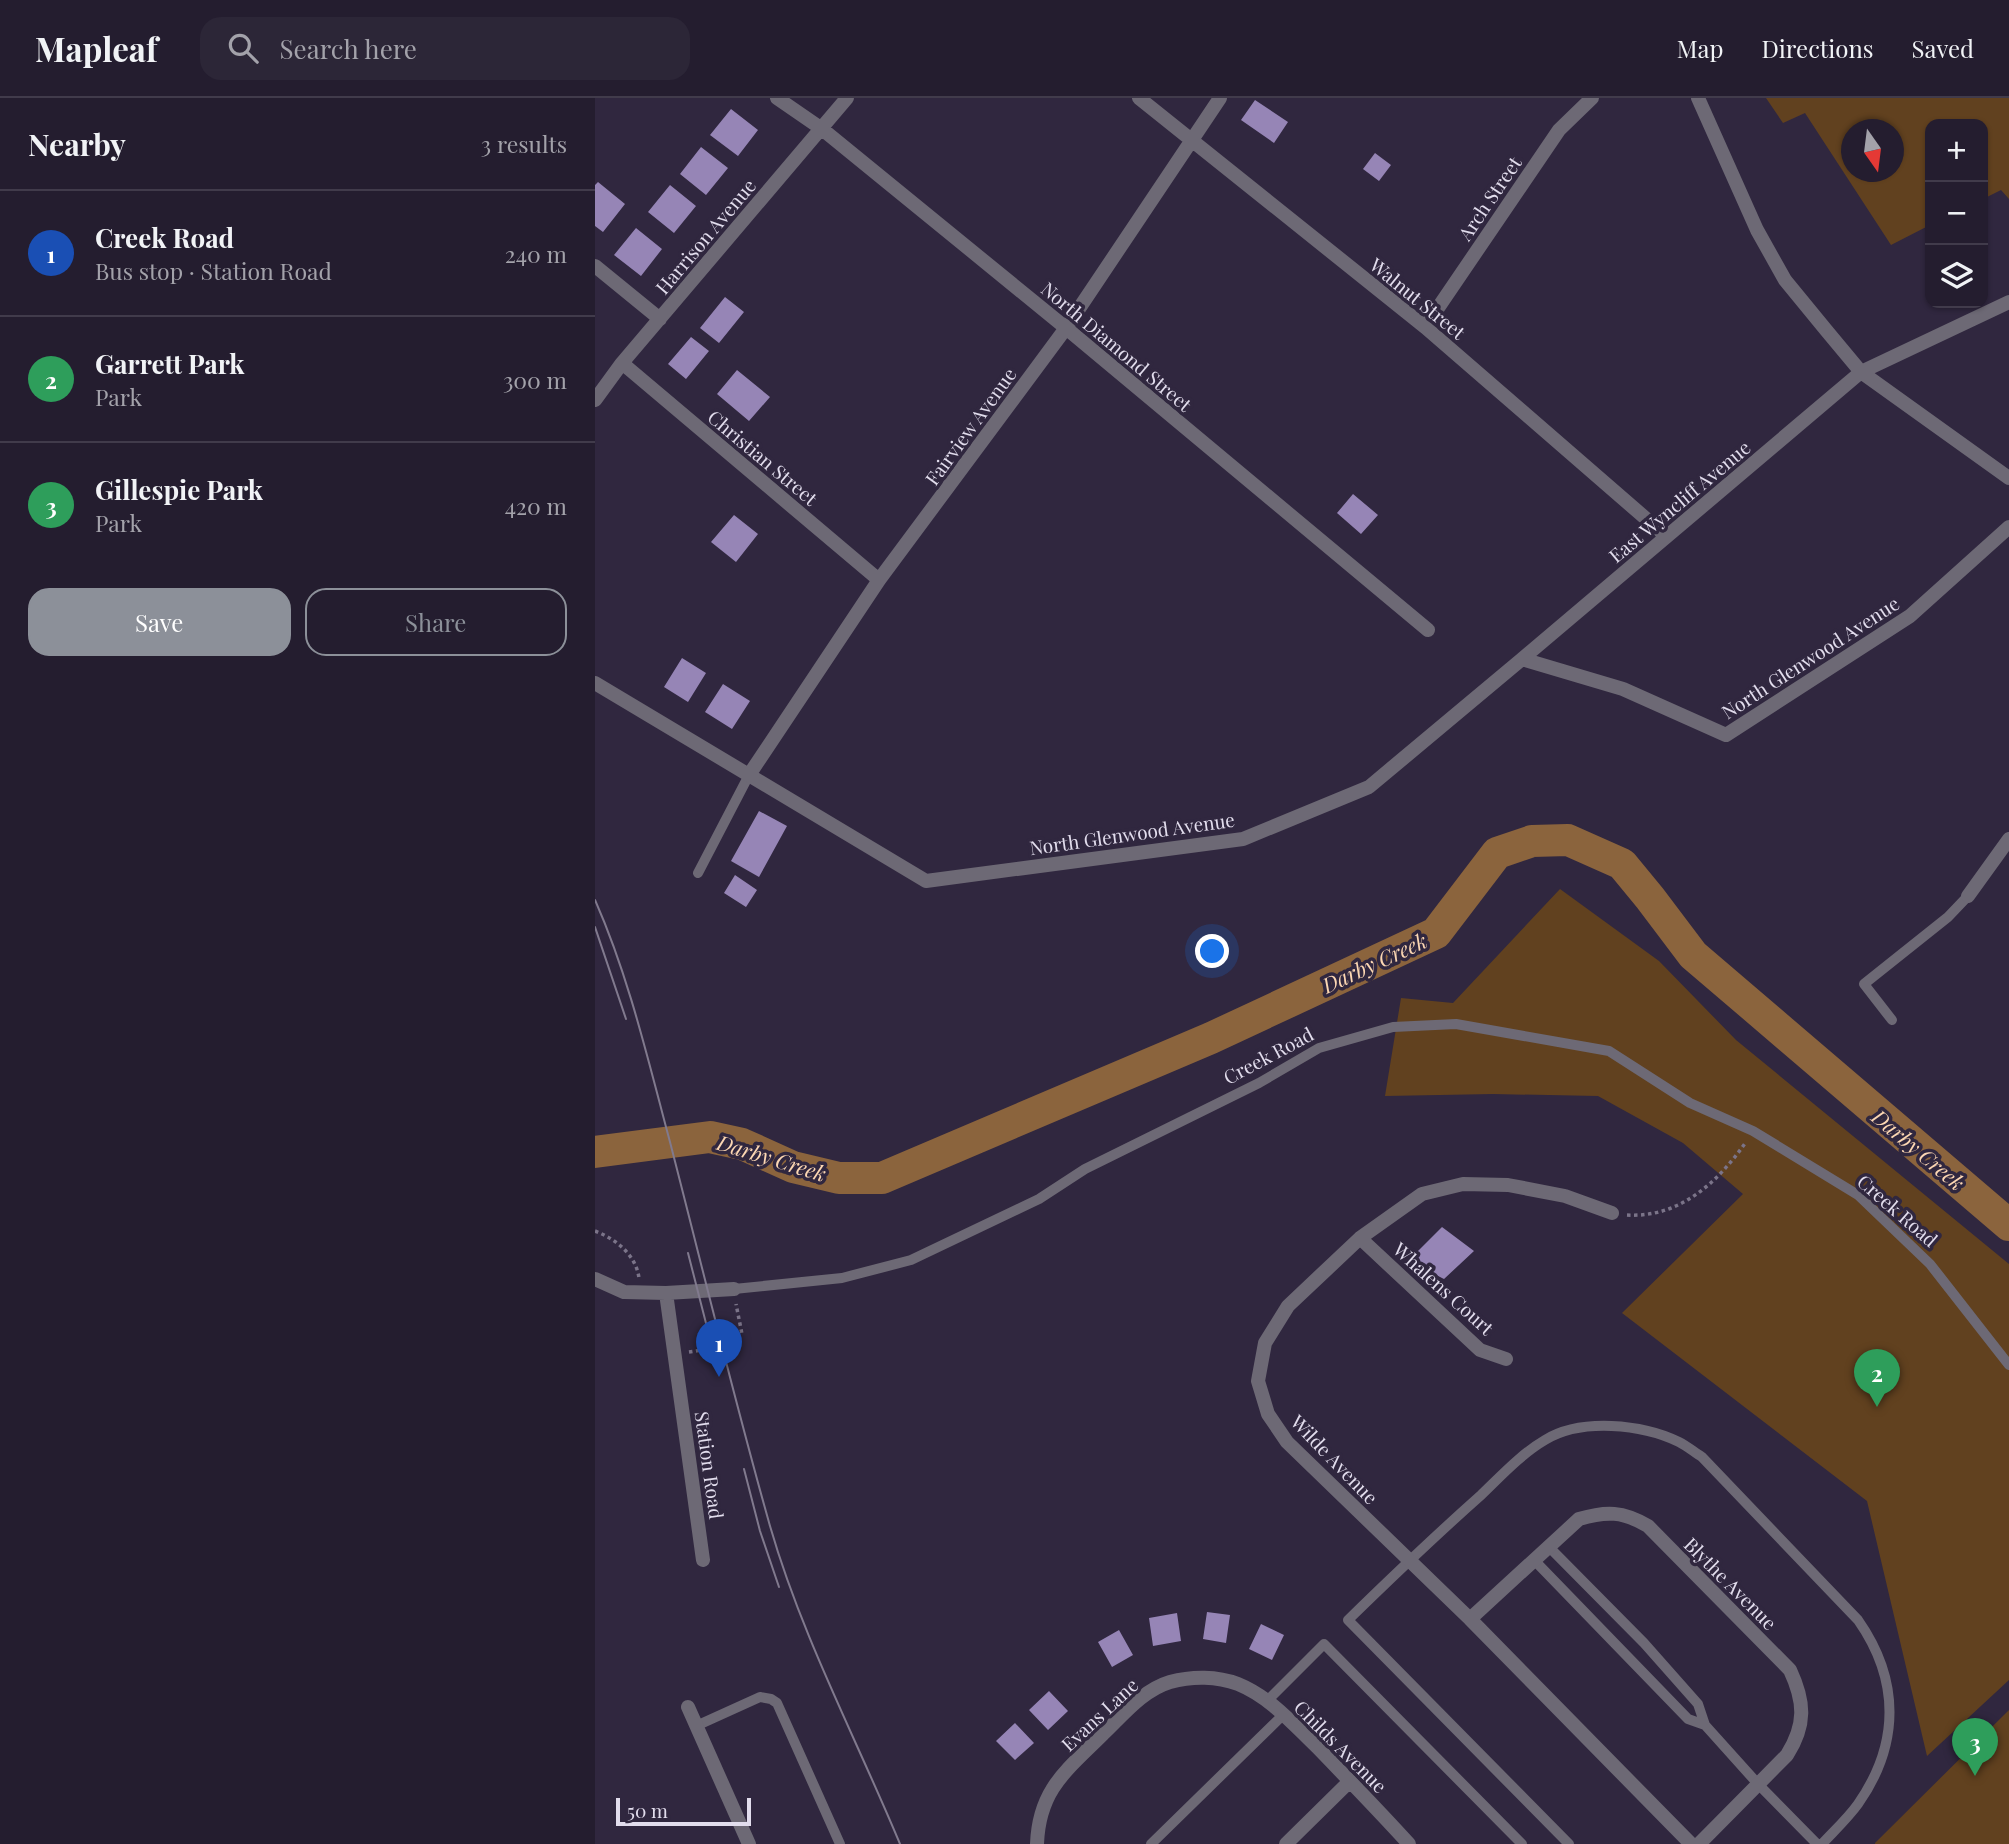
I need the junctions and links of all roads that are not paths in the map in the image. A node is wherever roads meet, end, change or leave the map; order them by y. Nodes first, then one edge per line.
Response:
1 (777, 98) edge
2 (847, 98) edge
3 (1139, 98) edge
4 (1220, 98) edge
5 (1592, 98) edge
6 (1698, 98) edge
7 (822, 129) junction
8 (1190, 141) junction
9 (595, 266) edge
10 (2009, 302) edge
11 (660, 320) junction
12 (1425, 327) junction
13 (1066, 328) junction
14 (622, 363) junction
15 (1861, 372) junction
16 (595, 400) edge
17 (2009, 478) edge
18 (2009, 527) edge
19 (1666, 536) junction
20 (879, 580) junction
21 (1428, 630) dead end
22 (1523, 659) junction
23 (595, 683) edge
24 (749, 775) junction
25 (2009, 839) edge
26 (698, 873) dead end
27 (1968, 896) joint
28 (1892, 1020) dead end
29 (1612, 1213) road end
30 (1360, 1238) junction
31 (595, 1279) edge
32 (734, 1289) joint
33 (666, 1293) junction
34 (1506, 1359) dead end
35 (2009, 1365) edge
36 (1548, 1546) junction
37 (703, 1560) dead end
38 (1409, 1560) junction
39 (1534, 1560) junction
40 (1470, 1619) junction
41 (1238, 1684) joint
42 (1267, 1701) junction
43 (688, 1707) dead end
44 (1284, 1714) junction
45 (1705, 1725) junction
46 (697, 1726) junction
47 (1350, 1781) junction
48 (1758, 1784) junction
49 (1287, 1843) edge
50 (749, 1844) edge
51 (840, 1844) edge
52 (1037, 1844) edge
53 (1151, 1844) edge
54 (1409, 1844) edge
55 (1522, 1844) edge
56 (1569, 1844) edge
57 (1691, 1844) edge
58 (1699, 1844) edge
59 (1817, 1844) edge
60 (1822, 1844) edge

1 - 7 street, North Diamond Street
2 - 7 street, Harrison Avenue
3 - 8 street, Walnut Street
4 - 8 street, Fairview Avenue
5 - 12 street, Arch Street
6 - 15 street
7 - 11 street, Harrison Avenue
7 - 13 street, North Diamond Street
8 - 12 street, Walnut Street
8 - 13 street, Fairview Avenue
9 - 11 street
10 - 15 street, East Wyncliff Avenue
11 - 14 street, Harrison Avenue
12 - 19 street, Walnut Street
13 - 20 street, Fairview Avenue
13 - 21 street, North Diamond Street
14 - 16 street, Harrison Avenue
14 - 20 street, Christian Street
15 - 17 street
15 - 19 street, East Wyncliff Avenue
18 - 22 street, North Glenwood Avenue
19 - 22 street, East Wyncliff Avenue
20 - 24 street, Fairview Avenue
22 - 24 street, North Glenwood Avenue
23 - 24 street, North Glenwood Avenue
24 - 26 lane
25 - 27 street
27 - 28 lane
29 - 30 street, Wilde Avenue
30 - 34 street, Whalens Court
30 - 38 street, Wilde Avenue
31 - 33 street, Creek Road
32 - 33 street, Creek Road
32 - 35 lane, Creek Road
33 - 37 street, Station Road
36 - 39 street, Blythe Avenue
36 - 45 lane
36 - 48 street, Blythe Avenue
38 - 40 street, Wilde Avenue
38 - 56 lane
38 - 60 lane
39 - 40 street, Blythe Avenue
39 - 45 lane
40 - 57 street, Wilde Avenue
41 - 42 street, Childs Avenue
41 - 52 street, Evans Lane
42 - 44 street, Childs Avenue
42 - 55 lane
43 - 46 street
44 - 47 street, Childs Avenue
44 - 53 lane
45 - 48 lane
46 - 50 street
46 - 51 lane
47 - 49 street
47 - 54 street, Childs Avenue
48 - 58 street, Blythe Avenue
48 - 59 lane

